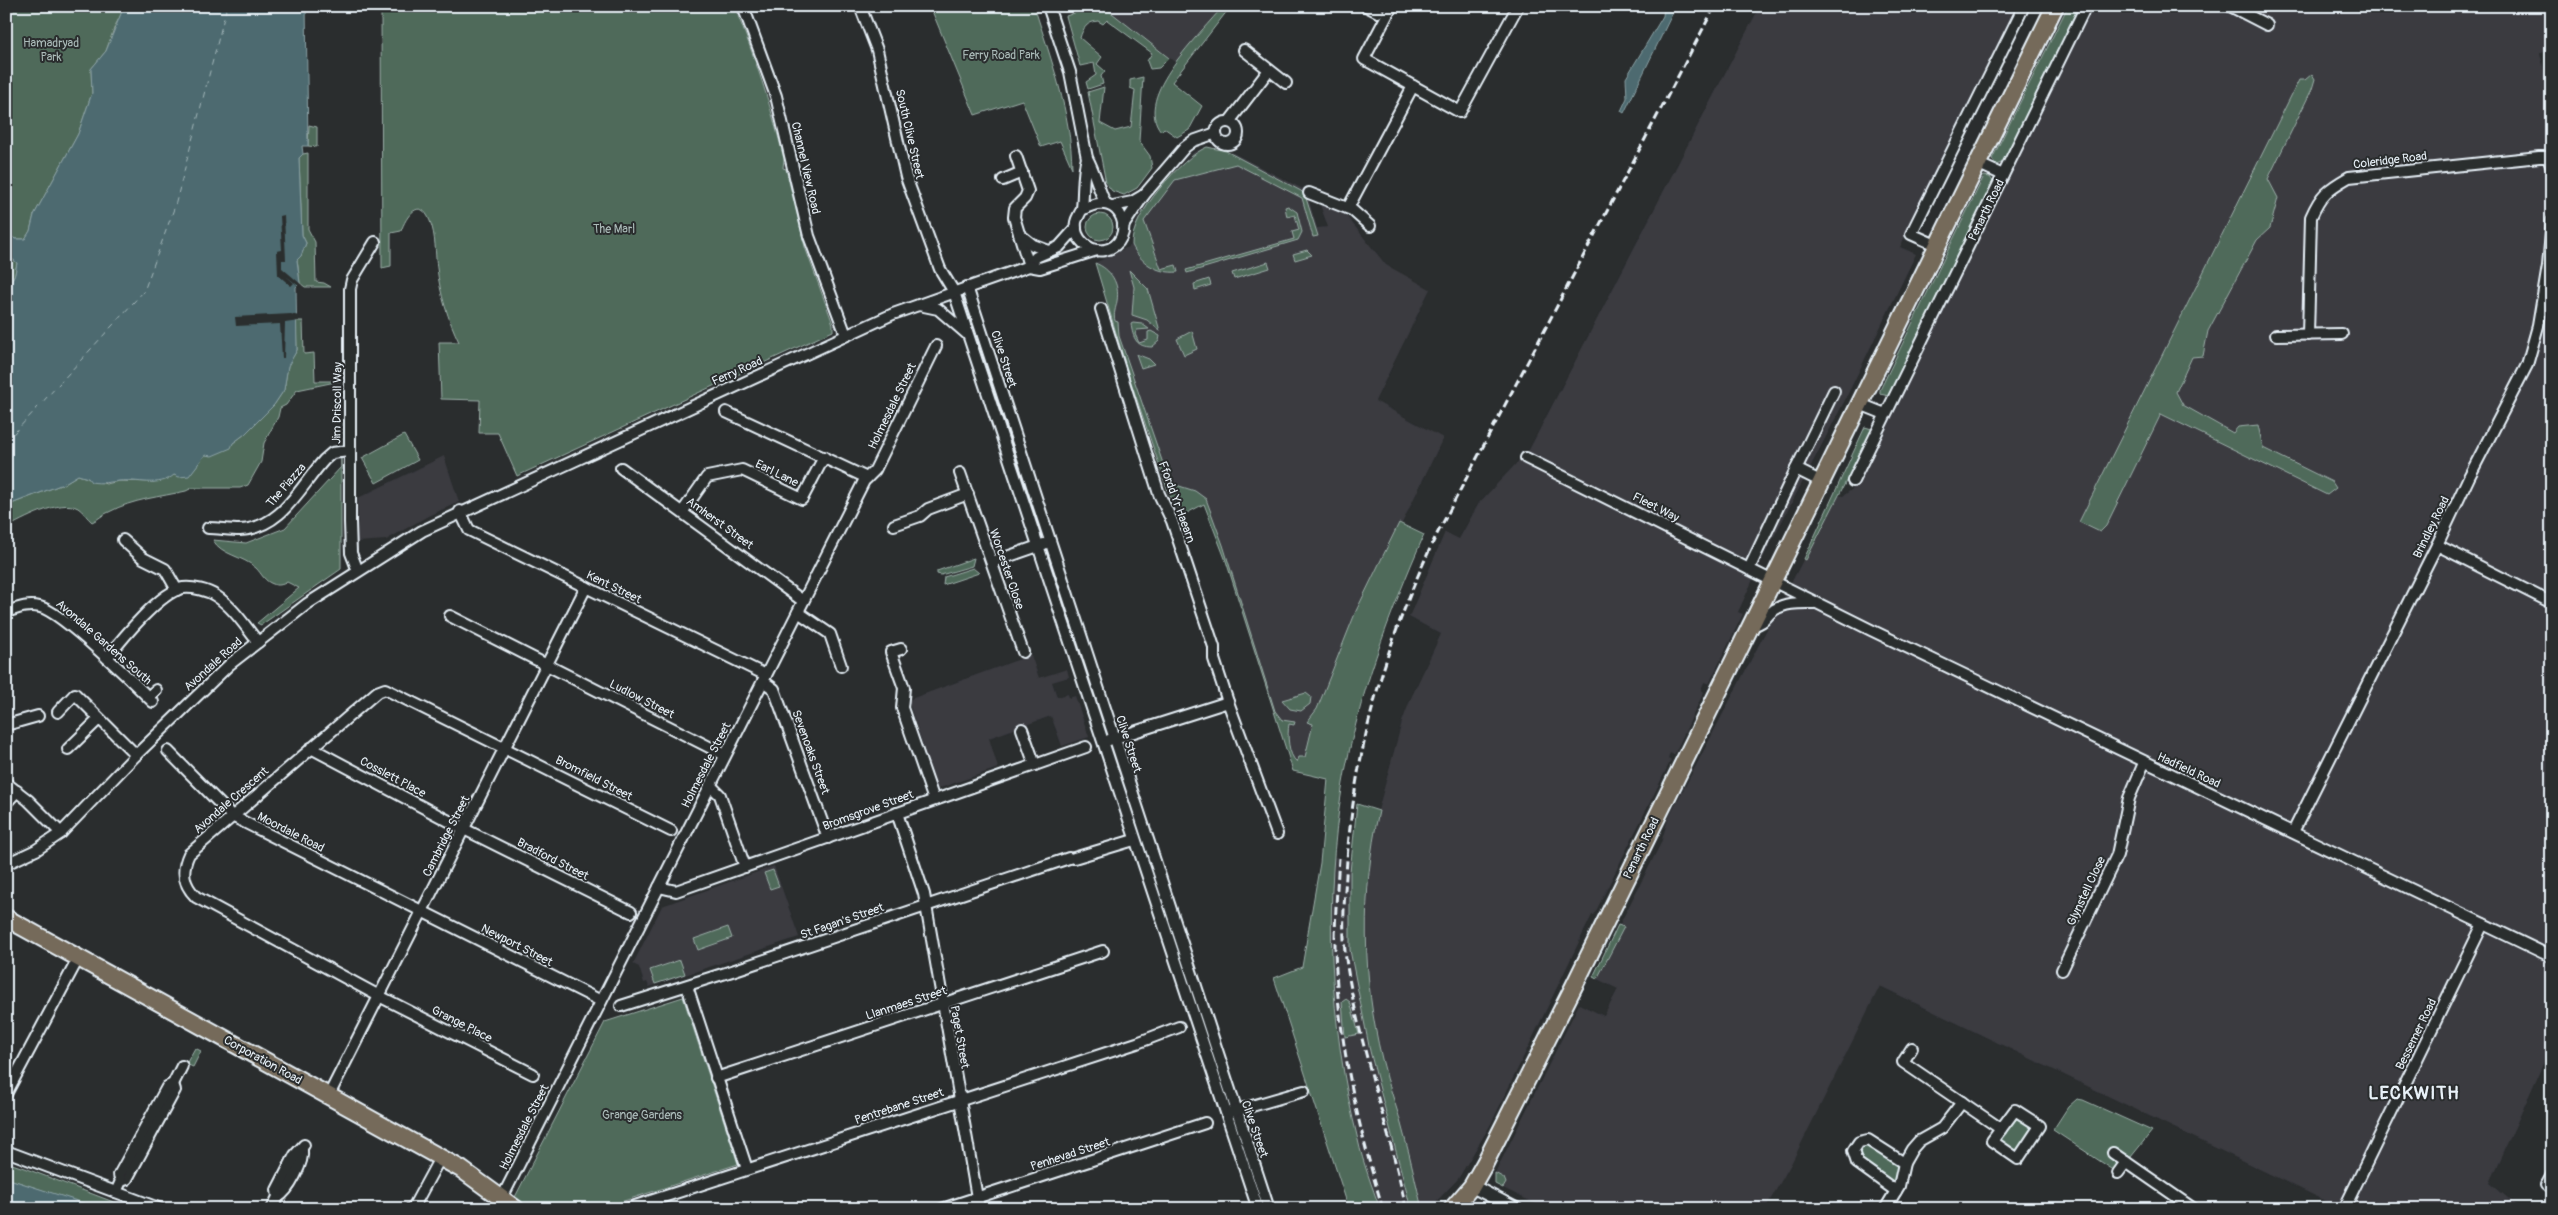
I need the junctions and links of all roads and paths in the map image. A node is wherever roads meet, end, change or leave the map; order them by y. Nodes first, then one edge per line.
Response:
1 (743, 6) edge
2 (860, 6) edge
3 (1048, 6) edge
4 (1366, 6) edge
5 (1392, 6) edge
6 (1518, 6) edge
7 (2024, 6) edge
8 (2055, 6) edge
9 (2086, 6) edge
10 (2230, 6) edge
11 (1378, 12) dead end
12 (2267, 25) dead end
13 (1244, 50) dead end
14 (1268, 70) junction
15 (1286, 83) dead end
16 (1413, 86) junction
17 (1229, 122) junction
18 (1216, 133) junction
19 (1016, 156) dead end
20 (1087, 158) junction
21 (1979, 164) junction
22 (2552, 168) edge
23 (1022, 172) junction
24 (2003, 176) junction
25 (1003, 180) dead end
26 (1309, 193) dead end
27 (1144, 195) junction
28 (1109, 205) junction
29 (1348, 208) junction
30 (1082, 210) junction
31 (2552, 221) edge
32 (1123, 226) junction
33 (1370, 226) dead end
34 (1076, 228) junction
35 (1019, 234) junction
36 (375, 242) dead end
37 (1938, 246) junction
38 (1097, 250) junction
39 (1049, 251) junction
40 (1029, 266) junction
41 (967, 287) junction
42 (954, 292) junction
43 (918, 305) junction
44 (1101, 309) dead end
45 (2342, 334) dead end
46 (846, 335) junction
47 (968, 335) junction
48 (2276, 335) dead end
49 (2308, 335) junction
50 (936, 346) dead end
51 (1834, 391) dead end
52 (1860, 404) junction
53 (726, 412) dead end
54 (1885, 414) junction
55 (349, 451) junction
56 (824, 457) junction
57 (1526, 458) dead end
58 (621, 468) dead end
59 (1796, 469) junction
60 (960, 473) dead end
61 (867, 478) junction
62 (1853, 481) dead end
63 (1822, 482) junction
64 (968, 494) junction
65 (683, 511) junction
66 (460, 512) junction
67 (894, 525) dead end
68 (208, 528) dead end
69 (122, 540) dead end
70 (1050, 542) junction
71 (2437, 545) junction
72 (1038, 546) junction
73 (992, 562) junction
74 (1749, 569) junction
75 (358, 571) junction
76 (1774, 581) junction
77 (586, 587) junction
78 (177, 590) junction
79 (804, 601) junction
80 (1817, 604) junction
81 (2552, 604) edge
82 (6, 612) edge
83 (798, 612) junction
84 (450, 616) dead end
85 (1752, 626) junction
86 (258, 642) junction
87 (901, 649) dead end
88 (1023, 652) dead end
89 (107, 658) junction
90 (547, 665) junction
91 (841, 666) dead end
92 (764, 678) junction
93 (152, 696) dead end
94 (1228, 702) junction
95 (58, 712) dead end
96 (38, 716) dead end
97 (99, 719) junction
98 (6, 725) edge
99 (1022, 729) dead end
100 (1114, 739) junction
101 (1103, 742) junction
102 (505, 747) junction
103 (1086, 747) dead end
104 (311, 748) junction
105 (68, 749) dead end
106 (168, 751) dead end
107 (136, 755) junction
108 (725, 755) junction
109 (2144, 763) junction
110 (1035, 765) junction
111 (6, 783) edge
112 (710, 785) junction
113 (17, 791) junction
114 (934, 800) junction
115 (6, 803) edge
116 (897, 813) junction
117 (232, 816) junction
118 (464, 829) junction
119 (671, 831) dead end
120 (2293, 832) junction
121 (61, 833) junction
122 (1277, 834) dead end
123 (828, 838) junction
124 (1134, 840) junction
125 (6, 864) edge
126 (745, 867) junction
127 (659, 887) junction
128 (926, 906) junction
129 (421, 912) junction
130 (631, 912) dead end
131 (6, 918) edge
132 (2483, 924) junction
133 (1104, 951) dead end
134 (79, 957) junction
135 (2552, 957) edge
136 (2062, 970) dead end
137 (687, 986) junction
138 (379, 996) junction
139 (601, 1002) junction
140 (942, 1004) junction
141 (621, 1006) dead end
142 (1179, 1027) dead end
143 (1912, 1048) dead end
144 (182, 1066) dead end
145 (533, 1074) dead end
146 (716, 1078) junction
147 (1304, 1091) dead end
148 (6, 1094) edge
149 (328, 1096) junction
150 (959, 1100) junction
151 (1962, 1102) junction
152 (1231, 1112) junction
153 (1205, 1123) dead end
154 (2001, 1129) junction
155 (303, 1147) dead end
156 (6, 1151) edge
157 (2113, 1153) dead end
158 (440, 1158) junction
159 (2126, 1162) junction
160 (1904, 1163) junction
161 (747, 1169) junction
162 (2118, 1173) dead end
163 (2552, 1174) edge
164 (1472, 1186) junction
165 (2552, 1188) edge
166 (1896, 1191) junction
167 (116, 1192) junction
168 (978, 1197) junction
169 (502, 1198) junction
170 (1269, 1206) edge
171 (413, 1208) edge
172 (1257, 1208) edge
173 (160, 1209) edge
174 (272, 1209) edge
175 (516, 1209) edge
176 (626, 1209) edge
177 (942, 1209) edge
178 (979, 1209) edge
179 (1452, 1209) edge
180 (1516, 1209) edge
181 (1885, 1209) edge
182 (2194, 1209) edge
183 (2344, 1209) edge

1 - 46 street, Channel View Road
2 - 42 street, South Clive Street
3 - 20 street, Ferry Road
4 - 11 street
5 - 16 street
6 - 16 street
7 - 37 street
8 - 21 main road, Penarth Road
9 - 24 street, Penarth Road
10 - 12 street
13 - 14 street
14 - 15 street
14 - 17 street
16 - 29 street
17 - 18 street
17 - 18 street
18 - 27 street
19 - 23 street
20 - 28 street, Ferry Road
20 - 30 street, Ferry Road
21 - 24 street
21 - 37 main road, Penarth Road
22 - 49 street, Coleridge Road
23 - 25 street
23 - 35 street
24 - 54 street, Penarth Road
26 - 29 street
27 - 28 street
27 - 32 street
28 - 30 street
28 - 32 street, Ferry Road
29 - 33 street
30 - 34 street, Ferry Road
31 - 71 street, Brindley Road
32 - 38 street, Ferry Road
34 - 38 street
34 - 39 street, Ferry Road
35 - 39 street
35 - 40 street
36 - 55 street, Jim Driscoll Way
37 - 52 main road, Penarth Road
38 - 40 street, Ferry Road
39 - 40 street, Ferry Road
40 - 41 street, Ferry Road
41 - 42 street, Ferry Road
41 - 70 street, Clive Street
42 - 43 street, Ferry Road
42 - 47 street, Clive Street
43 - 46 street, Ferry Road
43 - 47 street
44 - 94 street, Ffordd Yr Haearn
45 - 49 street
46 - 66 street, Ferry Road
47 - 72 street, Clive Street
48 - 49 street
50 - 61 street, Holmesdale Street
51 - 59 street
52 - 54 street
52 - 63 main road, Penarth Road
53 - 56 street
54 - 62 street, Penarth Road
55 - 68 street, The Piazza
55 - 75 street, Jim Driscoll Way
56 - 61 street
56 - 65 street, Earl Lane
57 - 74 street, Fleet Way
58 - 65 street, Amherst Street
59 - 63 street
59 - 74 street
60 - 64 street, Worcester Close
61 - 79 street, Holmesdale Street
63 - 76 main road, Penarth Road
64 - 67 street
64 - 73 street, Worcester Close
65 - 79 street, Amherst Street
66 - 75 street, Avondale Road
66 - 77 street, Kent Street
69 - 78 street
70 - 72 street
70 - 100 street, Clive Street
71 - 81 street
71 - 120 street, Brindley Road
72 - 73 street
72 - 101 street, Clive Street
73 - 88 street, Worcester Close
74 - 76 street, Fleet Way
75 - 86 street, Avondale Road
76 - 80 street, Hadfield Road
76 - 85 main road, Penarth Road
77 - 90 street, Cambridge Street
77 - 92 street, Kent Street
78 - 86 street
78 - 89 street
79 - 83 street, Holmesdale Street
80 - 85 street, Hadfield Road
80 - 109 street, Hadfield Road
82 - 89 street, Avondale Gardens South
83 - 91 street
83 - 92 street, Holmesdale Street
84 - 90 street, Ludlow Street
85 - 164 main road, Penarth Road
86 - 107 street, Avondale Road
87 - 114 street
89 - 93 street, Avondale Gardens South
90 - 102 street, Cambridge Street
90 - 108 street, Ludlow Street
92 - 108 street, Holmesdale Street
92 - 123 street, Sevenoaks Street
94 - 100 street
94 - 122 street, Ffordd Yr Haearn
95 - 97 street
96 - 98 street
97 - 105 street
97 - 107 street
99 - 110 street
100 - 101 street
100 - 152 street, Clive Street
101 - 124 street, Clive Street
102 - 104 street, Avondale Crescent
102 - 118 street, Cambridge Street
102 - 119 street, Bromfield Street
103 - 110 street, Bromsgrove Street
104 - 117 street, Avondale Crescent
104 - 118 street, Cosslett Place
106 - 117 street, Moordale Road
107 - 121 street, Avondale Road
108 - 112 street, Holmesdale Street
109 - 120 street, Hadfield Road
109 - 136 street, Glynstell Close
110 - 114 street, Bromsgrove Street
111 - 113 street
112 - 126 street
112 - 127 street, Holmesdale Street
113 - 115 street
113 - 121 street
114 - 116 street, Bromsgrove Street
116 - 123 street, Bromsgrove Street
116 - 128 street, Paget Street
117 - 129 street, Moordale Road
117 - 138 street, Avondale Crescent
118 - 129 street, Cambridge Street
118 - 130 street, Bradford Street
120 - 132 street, Hadfield Road
121 - 125 street, Avondale Road
123 - 126 street, Bromsgrove Street
124 - 128 street, St Fagan's Street
124 - 152 street, Clive Street
126 - 127 street, Bromsgrove Street
127 - 139 street, Holmesdale Street
128 - 137 street, St Fagan's Street
128 - 140 street, Paget Street
129 - 138 street, Cambridge Street
129 - 139 street, Newport Street
131 - 134 main road, Corporation Road
132 - 135 street, Hadfield Road
132 - 183 street, Bessemer Road
133 - 140 street, Llanmaes Street
134 - 148 street
134 - 149 main road, Corporation Road
137 - 141 street, St Fagan's Street
137 - 146 street
138 - 145 street, Grange Place
138 - 149 street, Cambridge Street
139 - 169 street, Holmesdale Street
140 - 146 street, Llanmaes Street
140 - 150 street, Paget Street
142 - 150 street, Pentrebane Street
143 - 151 street
144 - 167 street
146 - 161 street
147 - 152 street
149 - 158 main road, Corporation Road
150 - 161 street, Pentrebane Street
150 - 168 street, Paget Street
151 - 154 street
151 - 160 street
152 - 170 street, Clive Street
152 - 172 street, Clive Street
153 - 168 street, Penhevad Street
154 - 154 street
155 - 174 street
156 - 167 street
157 - 159 street
158 - 169 main road, Corporation Road
158 - 171 street
159 - 162 street
159 - 182 street
160 - 166 street
160 - 166 street
161 - 176 street, Pentrebane Street
163 - 165 street
164 - 179 main road, Penarth Road
164 - 180 street
166 - 181 street
167 - 173 street
168 - 177 street, Penhevad Street
168 - 178 street, Paget Street
169 - 175 main road, Corporation Road
170 - 172 street

